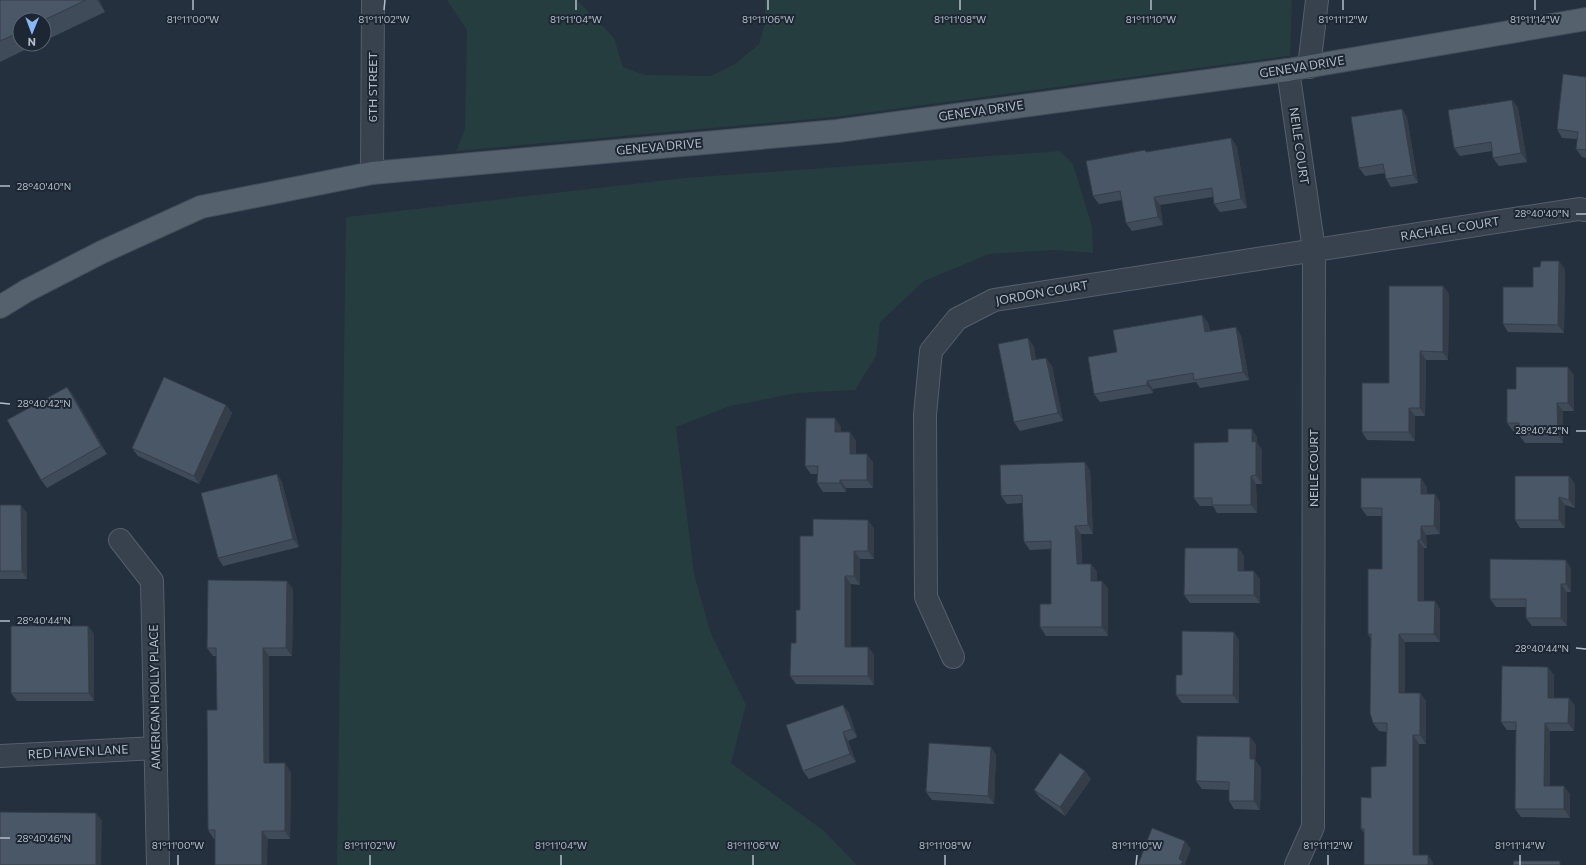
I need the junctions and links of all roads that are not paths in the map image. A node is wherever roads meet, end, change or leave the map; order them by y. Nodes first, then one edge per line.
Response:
1 (373, 0) edge
2 (1317, 0) edge
3 (1586, 19) edge
4 (1309, 67) junction
5 (1288, 70) junction
6 (372, 173) junction
7 (1586, 210) edge
8 (1314, 250) junction
9 (0, 307) edge
10 (120, 540) dead end
11 (953, 657) dead end
12 (156, 748) junction
13 (0, 756) edge
14 (158, 865) edge
15 (1296, 865) edge

1 - 6 street, 6TH STREET
2 - 4 street
3 - 4 main road, GENEVA DRIVE
4 - 5 main road, GENEVA DRIVE
5 - 6 main road, GENEVA DRIVE
5 - 8 street, NEILE COURT
6 - 9 main road, GENEVA DRIVE
7 - 8 street, RACHAEL COURT
8 - 11 street, JORDON COURT
8 - 15 street, NEILE COURT
10 - 12 street, AMERICAN HOLLY PLACE
12 - 13 street, RED HAVEN LANE
12 - 14 street, AMERICAN HOLLY PLACE

